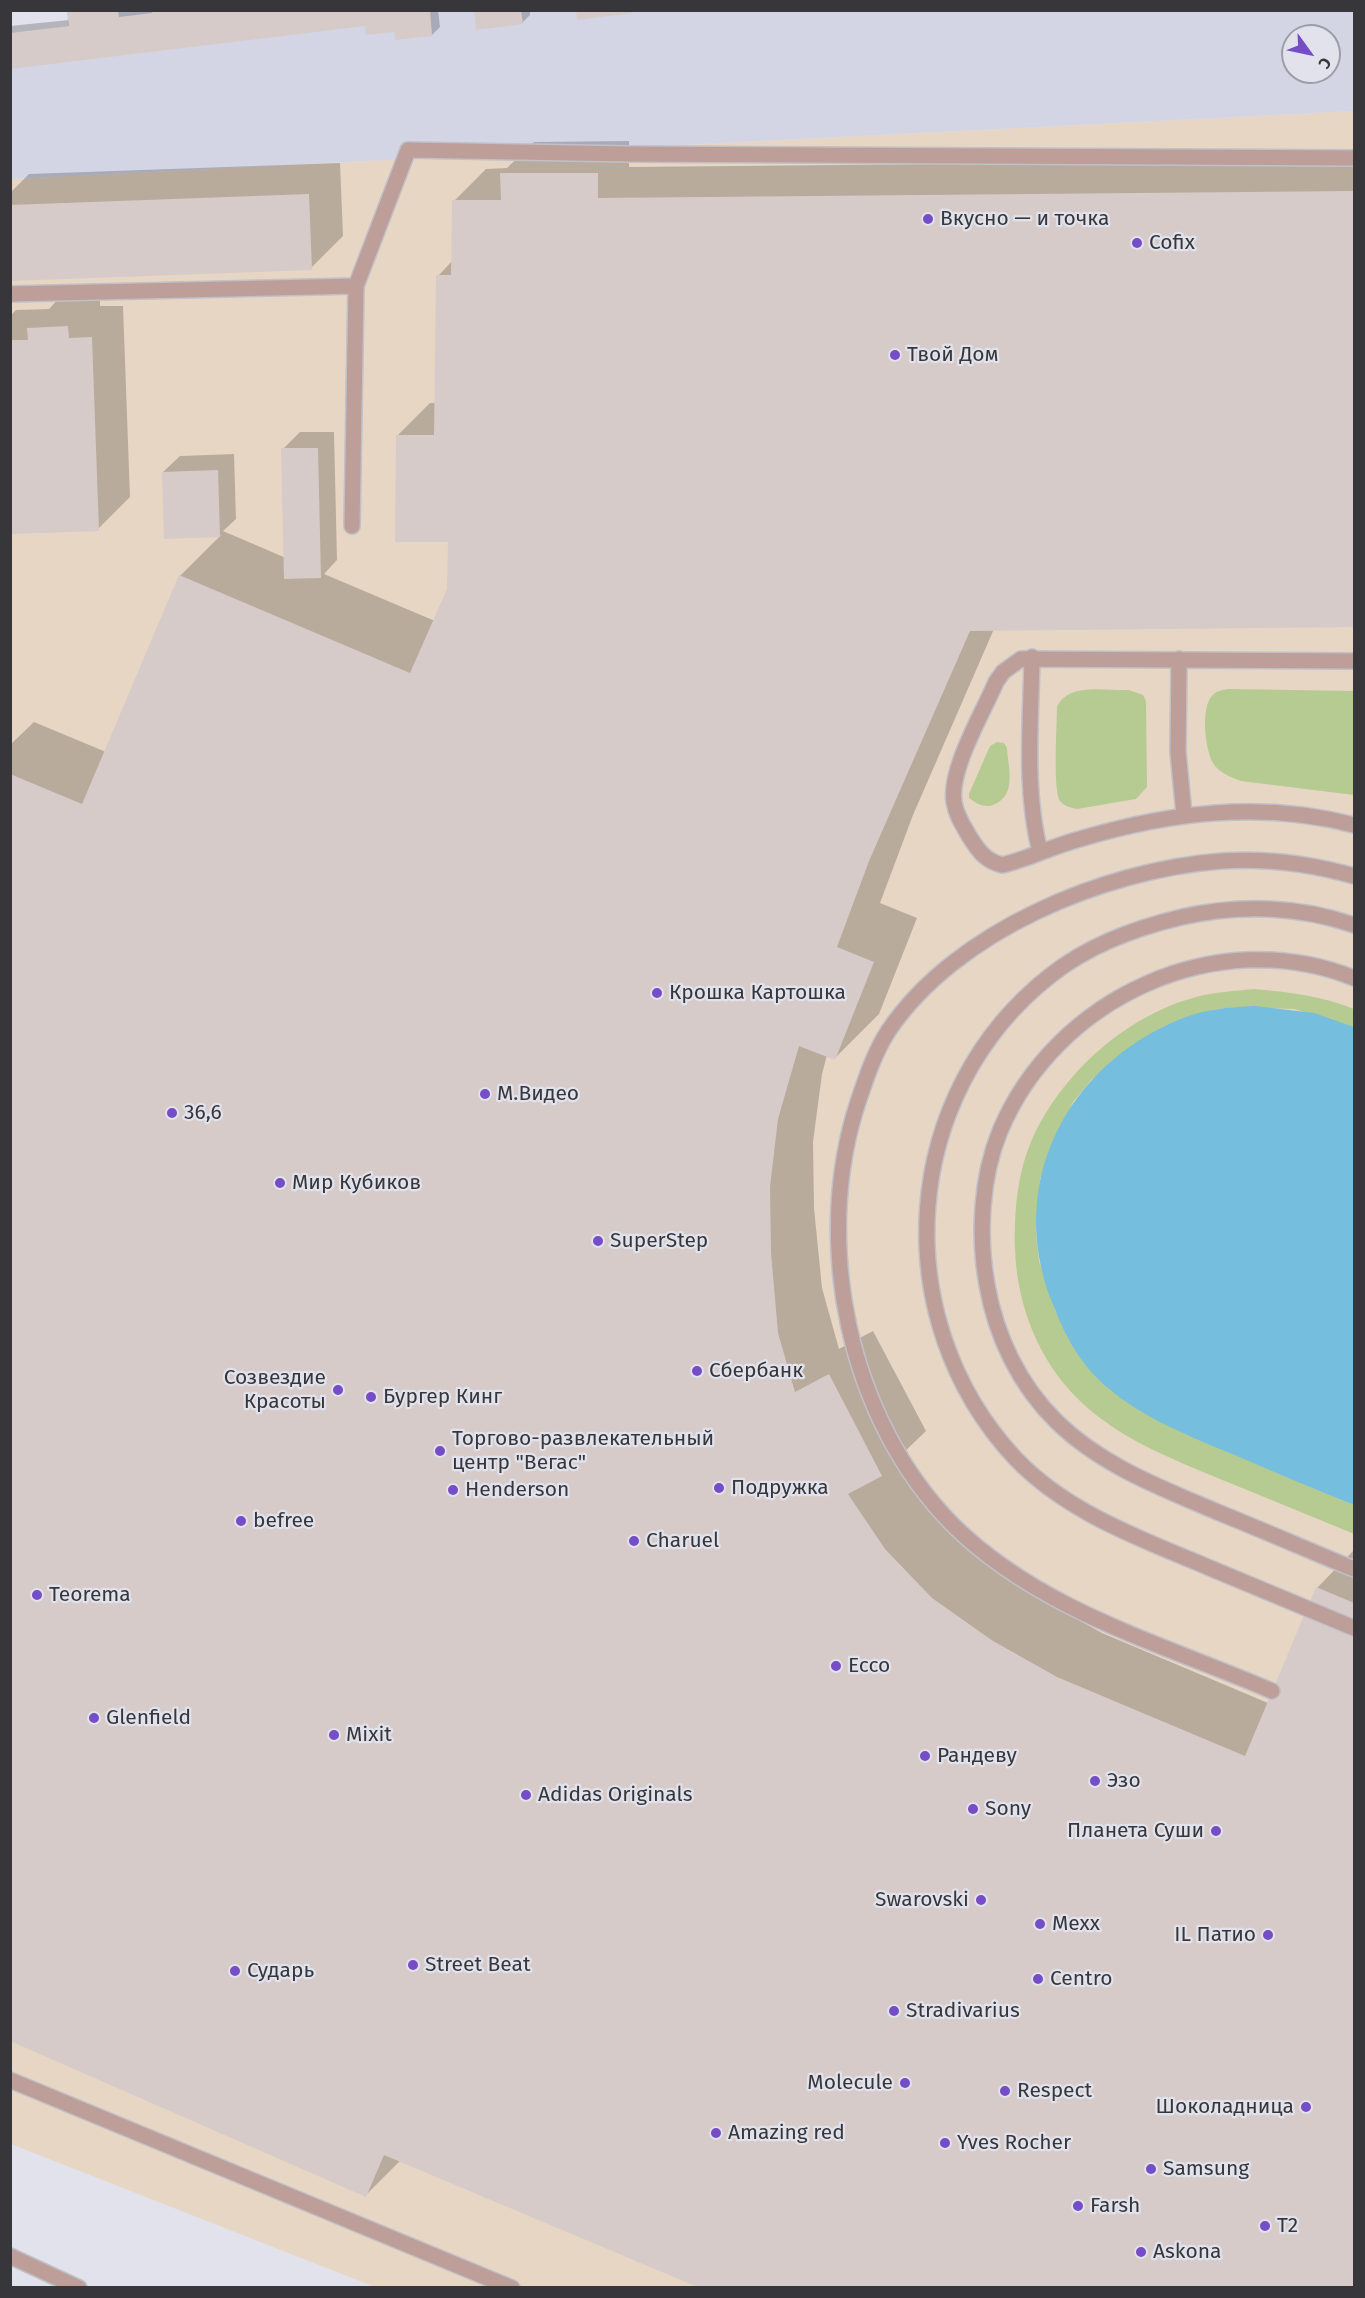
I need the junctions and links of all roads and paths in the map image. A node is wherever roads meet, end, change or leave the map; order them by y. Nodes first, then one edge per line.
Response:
1 (1354, 158) edge
2 (356, 286) junction
3 (10, 294) edge
4 (352, 526) dead end
5 (1032, 657) junction
6 (1179, 659) junction
7 (1354, 661) edge
8 (1184, 814) junction
9 (1354, 825) edge
10 (1040, 852) junction
11 (1354, 876) edge
12 (1354, 925) edge
13 (1354, 978) edge
14 (1354, 1569) edge
15 (1354, 1628) edge
16 (1272, 1691) dead end
17 (10, 2080) edge
18 (10, 2256) edge
19 (79, 2288) edge
20 (512, 2288) edge

1 - 2 lane
2 - 3 lane
2 - 4 lane
5 - 6 lane
5 - 10 lane
5 - 10 lane
6 - 7 lane
6 - 8 lane
8 - 9 lane
8 - 10 lane
11 - 16 lane
12 - 15 lane
13 - 14 lane
17 - 20 lane
18 - 19 lane

